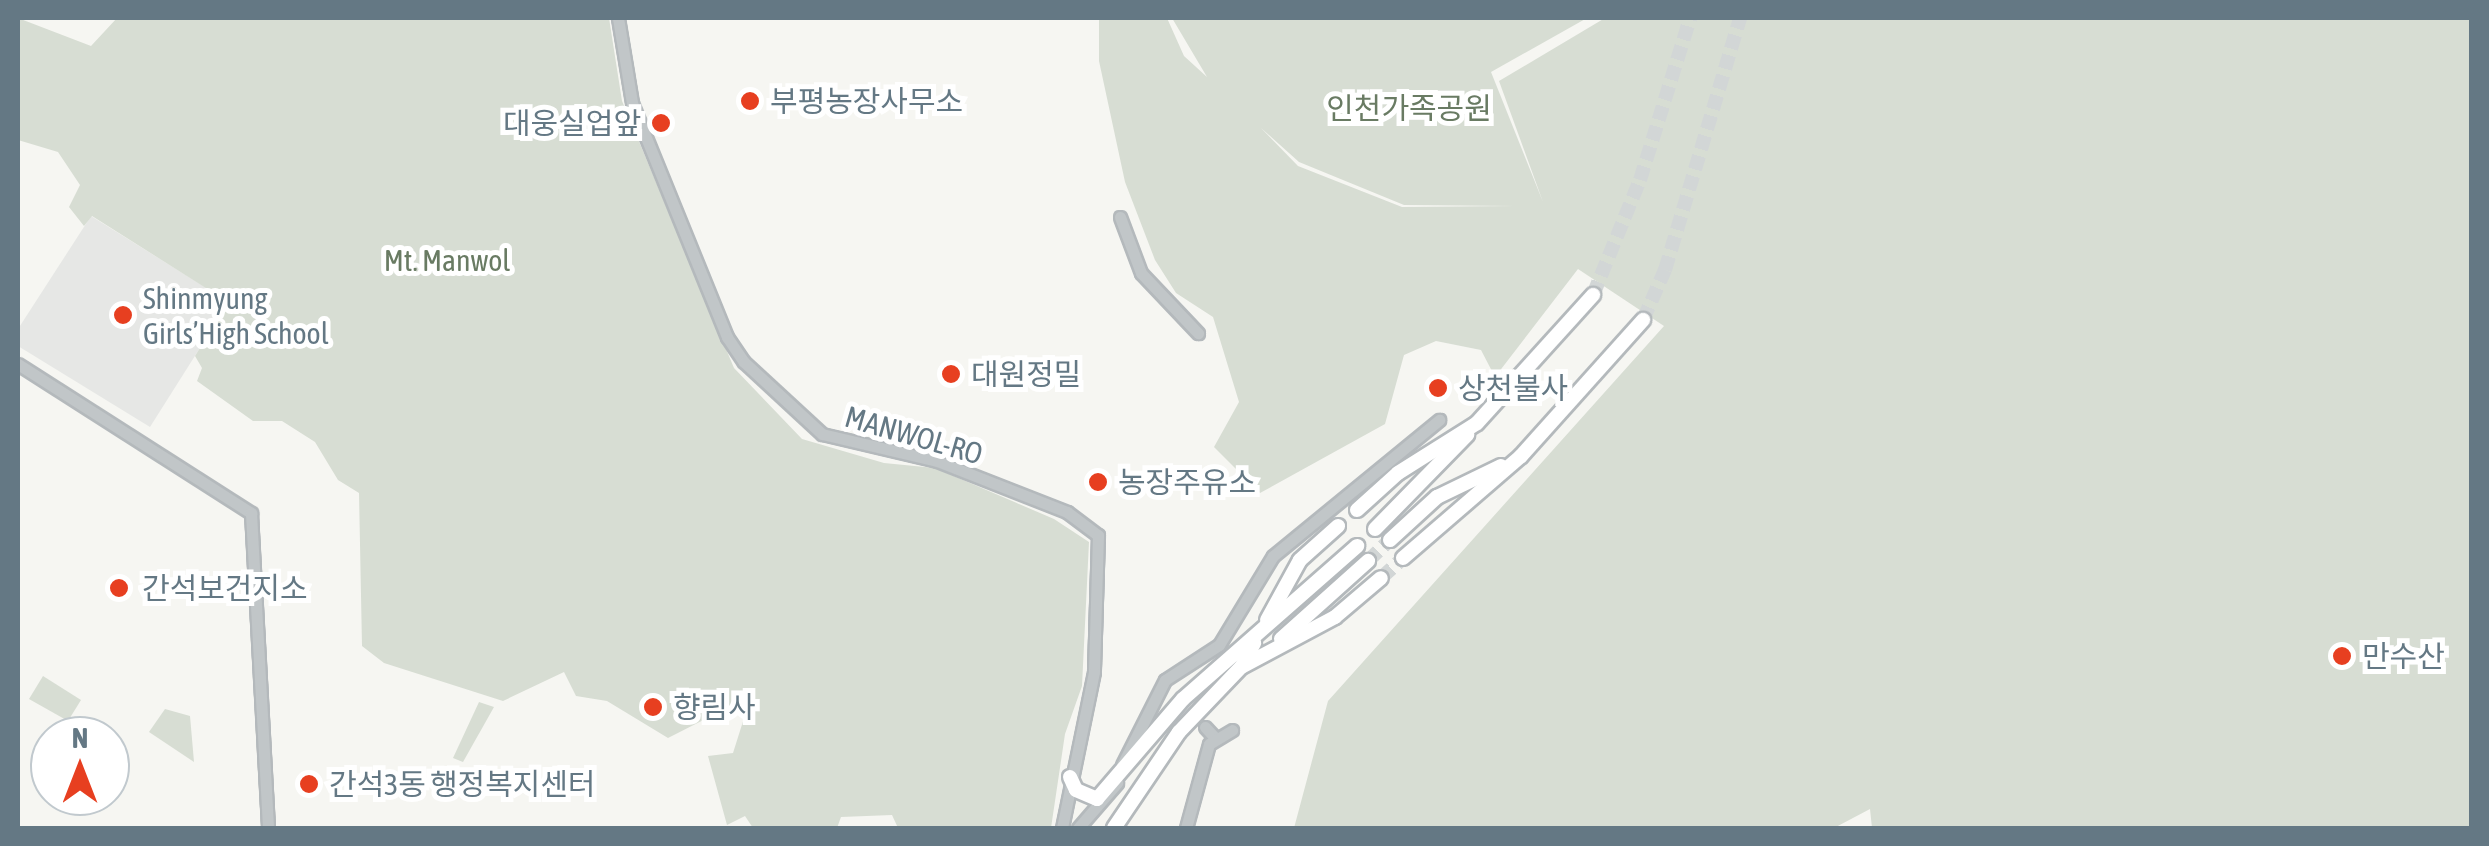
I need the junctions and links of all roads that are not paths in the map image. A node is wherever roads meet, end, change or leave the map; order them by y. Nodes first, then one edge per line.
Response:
1 (618, 18) edge
2 (1120, 217) dead end
3 (1593, 295) tunnel mouth
4 (1643, 320) tunnel mouth
5 (1198, 332) dead end
6 (18, 364) edge
7 (1439, 420) dead end
8 (1477, 422) junction
9 (1521, 456) junction
10 (1357, 510) dead end
11 (1338, 526) dead end
12 (1375, 530) tunnel mouth
13 (1390, 540) tunnel mouth
14 (1356, 546) tunnel mouth
15 (1404, 558) tunnel mouth
16 (1368, 560) tunnel mouth
17 (1381, 578) tunnel mouth
18 (1260, 633) junction
19 (1266, 654) junction
20 (1242, 666) junction
21 (1162, 685) junction
22 (1176, 695) dead end
23 (1205, 727) dead end
24 (1232, 730) dead end
25 (1216, 739) junction
26 (1122, 766) junction
27 (1070, 777) junction
28 (268, 828) edge
29 (1062, 828) edge
30 (1078, 828) edge
31 (1114, 828) edge
32 (1186, 828) edge

1 - 27 street, MANWOL-RO
2 - 5 street
3 - 8 main road
4 - 9 main road
6 - 28 street
7 - 21 street
8 - 10 main road
8 - 12 main road
9 - 13 main road
9 - 15 main road
11 - 18 main road
14 - 18 main road
16 - 19 main road
17 - 19 main road
18 - 20 main road
18 - 26 main road
19 - 20 main road
20 - 31 main road
21 - 22 street
21 - 26 street
23 - 25 street
24 - 25 street
25 - 32 street
26 - 27 main road
26 - 30 street
27 - 29 street, MANWOL-RO

